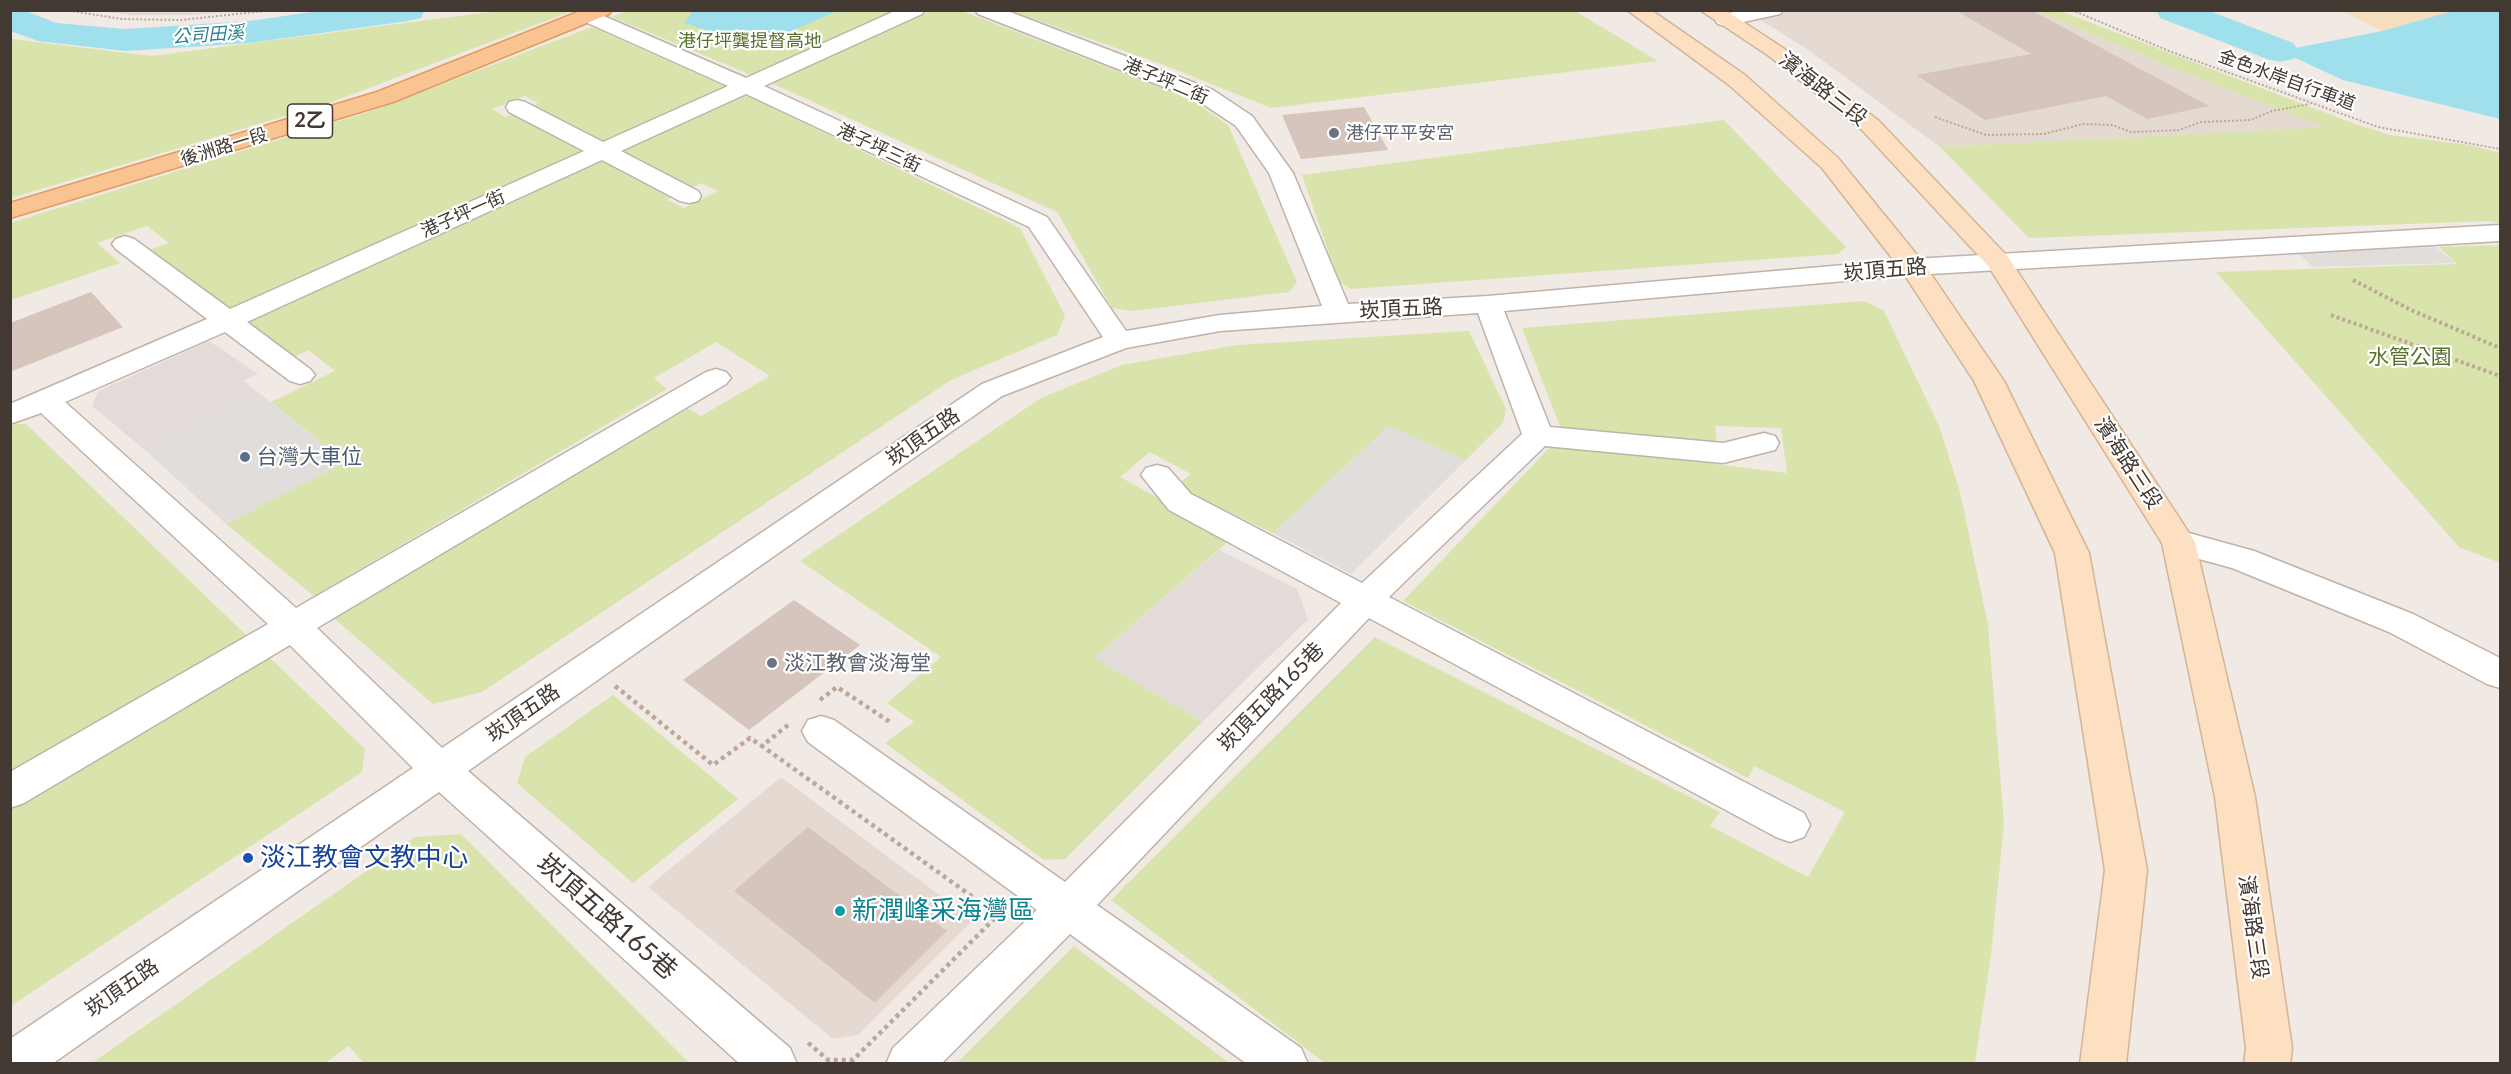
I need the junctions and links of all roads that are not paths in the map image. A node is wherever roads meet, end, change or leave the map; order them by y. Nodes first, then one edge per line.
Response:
1 (915, 10) edge
2 (985, 10) edge
3 (1637, 10) edge
4 (1773, 10) edge
5 (595, 13) edge
6 (1718, 15) edge
7 (746, 86) junction
8 (517, 107) dead end
9 (604, 151) junction
10 (689, 196) dead end
11 (10, 211) edge
12 (2500, 233) edge
13 (125, 244) dead end
14 (1999, 262) junction
15 (1913, 267) junction
16 (1488, 304) junction
17 (1338, 313) junction
18 (226, 321) junction
19 (1119, 341) junction
20 (300, 375) dead end
21 (716, 378) dead end
22 (45, 400) junction
23 (10, 416) edge
24 (1538, 436) junction
25 (1764, 443) dead end
26 (1157, 475) dead end
27 (2178, 542) junction
28 (1365, 600) junction
29 (292, 625) junction
30 (2500, 674) edge
31 (810, 719) road end
32 (440, 770) junction
33 (10, 792) edge
34 (1790, 825) dead end
35 (1068, 907) junction
36 (788, 1050) edge
37 (13, 1064) edge
38 (909, 1064) edge
39 (1285, 1064) edge
40 (2103, 1064) edge
41 (2267, 1064) edge

1 - 7 street, 港子坪一街
2 - 17 street, 港子坪二街
3 - 15 street
4 - 6 street
5 - 7 street, 港子坪三街
5 - 11 main road, 後洲路一段 / 2乙
6 - 14 street, 濱海路三段
7 - 9 street, 港子坪一街
7 - 19 street, 港子坪三街
8 - 9 street
9 - 10 street
9 - 18 street, 港子坪一街
12 - 14 street, 崁頂五路
13 - 18 street
14 - 15 street, 崁頂五路
14 - 27 street, 濱海路三段
15 - 16 street, 崁頂五路
15 - 40 street
16 - 17 street, 崁頂五路
16 - 24 street
17 - 19 street, 崁頂五路
18 - 20 street
18 - 22 street, 港子坪一街
19 - 32 street, 崁頂五路
21 - 29 street
22 - 23 street, 港子坪一街
22 - 29 street, 崁頂五路165巷
24 - 25 street
24 - 28 street, 崁頂五路165巷
26 - 28 street
27 - 30 street
27 - 41 street, 濱海路三段
28 - 34 street
28 - 35 street, 崁頂五路165巷
29 - 32 street, 崁頂五路165巷
29 - 33 street
31 - 35 street
32 - 36 street, 崁頂五路165巷
32 - 37 street, 崁頂五路
35 - 38 street, 崁頂五路165巷
35 - 39 street

